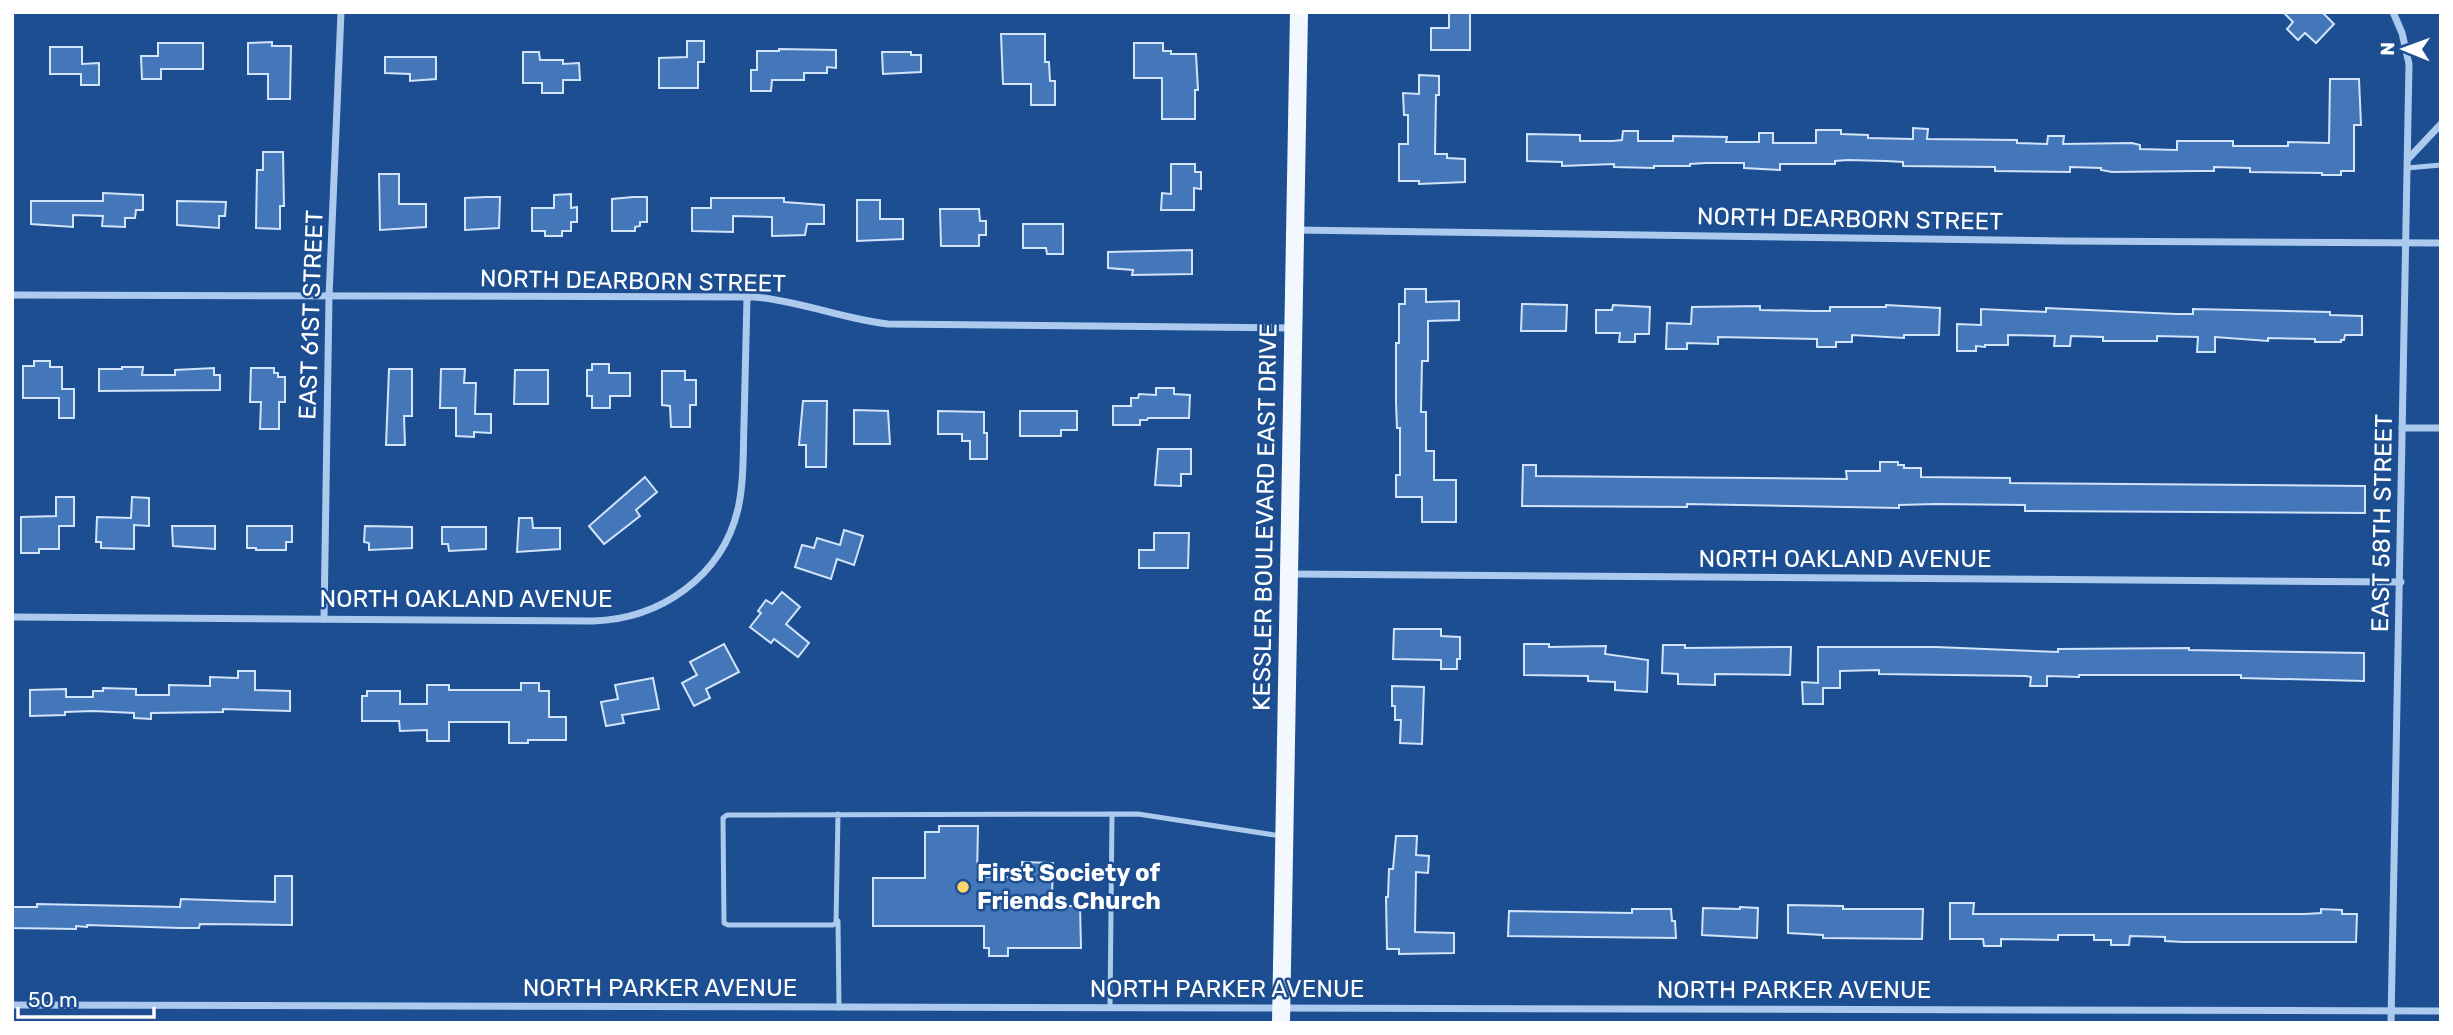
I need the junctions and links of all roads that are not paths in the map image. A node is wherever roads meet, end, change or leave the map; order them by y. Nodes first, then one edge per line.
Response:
1 (341, 12) edge
2 (1299, 12) edge
3 (2393, 12) edge
4 (2441, 124) edge
5 (2407, 164) junction
6 (2441, 165) edge
7 (1294, 230) junction
8 (2406, 243) junction
9 (2441, 243) edge
10 (12, 295) edge
11 (329, 297) junction
12 (747, 297) junction
13 (1293, 328) junction
14 (2402, 428) junction
15 (2441, 428) edge
16 (1289, 574) junction
17 (2401, 582) junction
18 (12, 617) edge
19 (324, 619) junction
20 (838, 814) junction
21 (1112, 814) junction
22 (1284, 836) junction
23 (838, 921) junction
24 (12, 1005) edge
25 (839, 1008) junction
26 (1110, 1008) junction
27 (2392, 1011) junction
28 (2441, 1011) edge
29 (1281, 1015) edge
30 (2391, 1023) edge

1 - 11 street, EAST 61ST STREET
2 - 7 main road, KESSLER BOULEVARD EAST DRIVE
3 - 5 street, EAST 58TH STREET
4 - 5 street
5 - 6 lane
5 - 8 street, EAST 58TH STREET
7 - 8 street, NORTH DEARBORN STREET
7 - 13 main road, KESSLER BOULEVARD EAST DRIVE
8 - 9 street, NORTH DEARBORN STREET
8 - 14 street, EAST 58TH STREET
10 - 11 street, NORTH DEARBORN STREET
11 - 12 street, NORTH DEARBORN STREET
11 - 19 street, EAST 61ST STREET
12 - 13 street, NORTH DEARBORN STREET
12 - 19 street, NORTH OAKLAND AVENUE
13 - 16 main road, KESSLER BOULEVARD EAST DRIVE
14 - 15 street
14 - 17 street, EAST 58TH STREET
16 - 17 street, NORTH OAKLAND AVENUE
16 - 22 main road, KESSLER BOULEVARD EAST DRIVE
17 - 27 street, EAST 58TH STREET
18 - 19 street, NORTH OAKLAND AVENUE
20 - 21 lane
20 - 23 lane
20 - 23 lane
21 - 22 lane
21 - 26 lane
22 - 29 main road, KESSLER BOULEVARD EAST DRIVE
23 - 25 lane
24 - 25 street, NORTH PARKER AVENUE
25 - 26 street, NORTH PARKER AVENUE
26 - 29 street, NORTH PARKER AVENUE
27 - 28 street, NORTH PARKER AVENUE
27 - 29 street, NORTH PARKER AVENUE
27 - 30 street, EAST 58TH STREET

